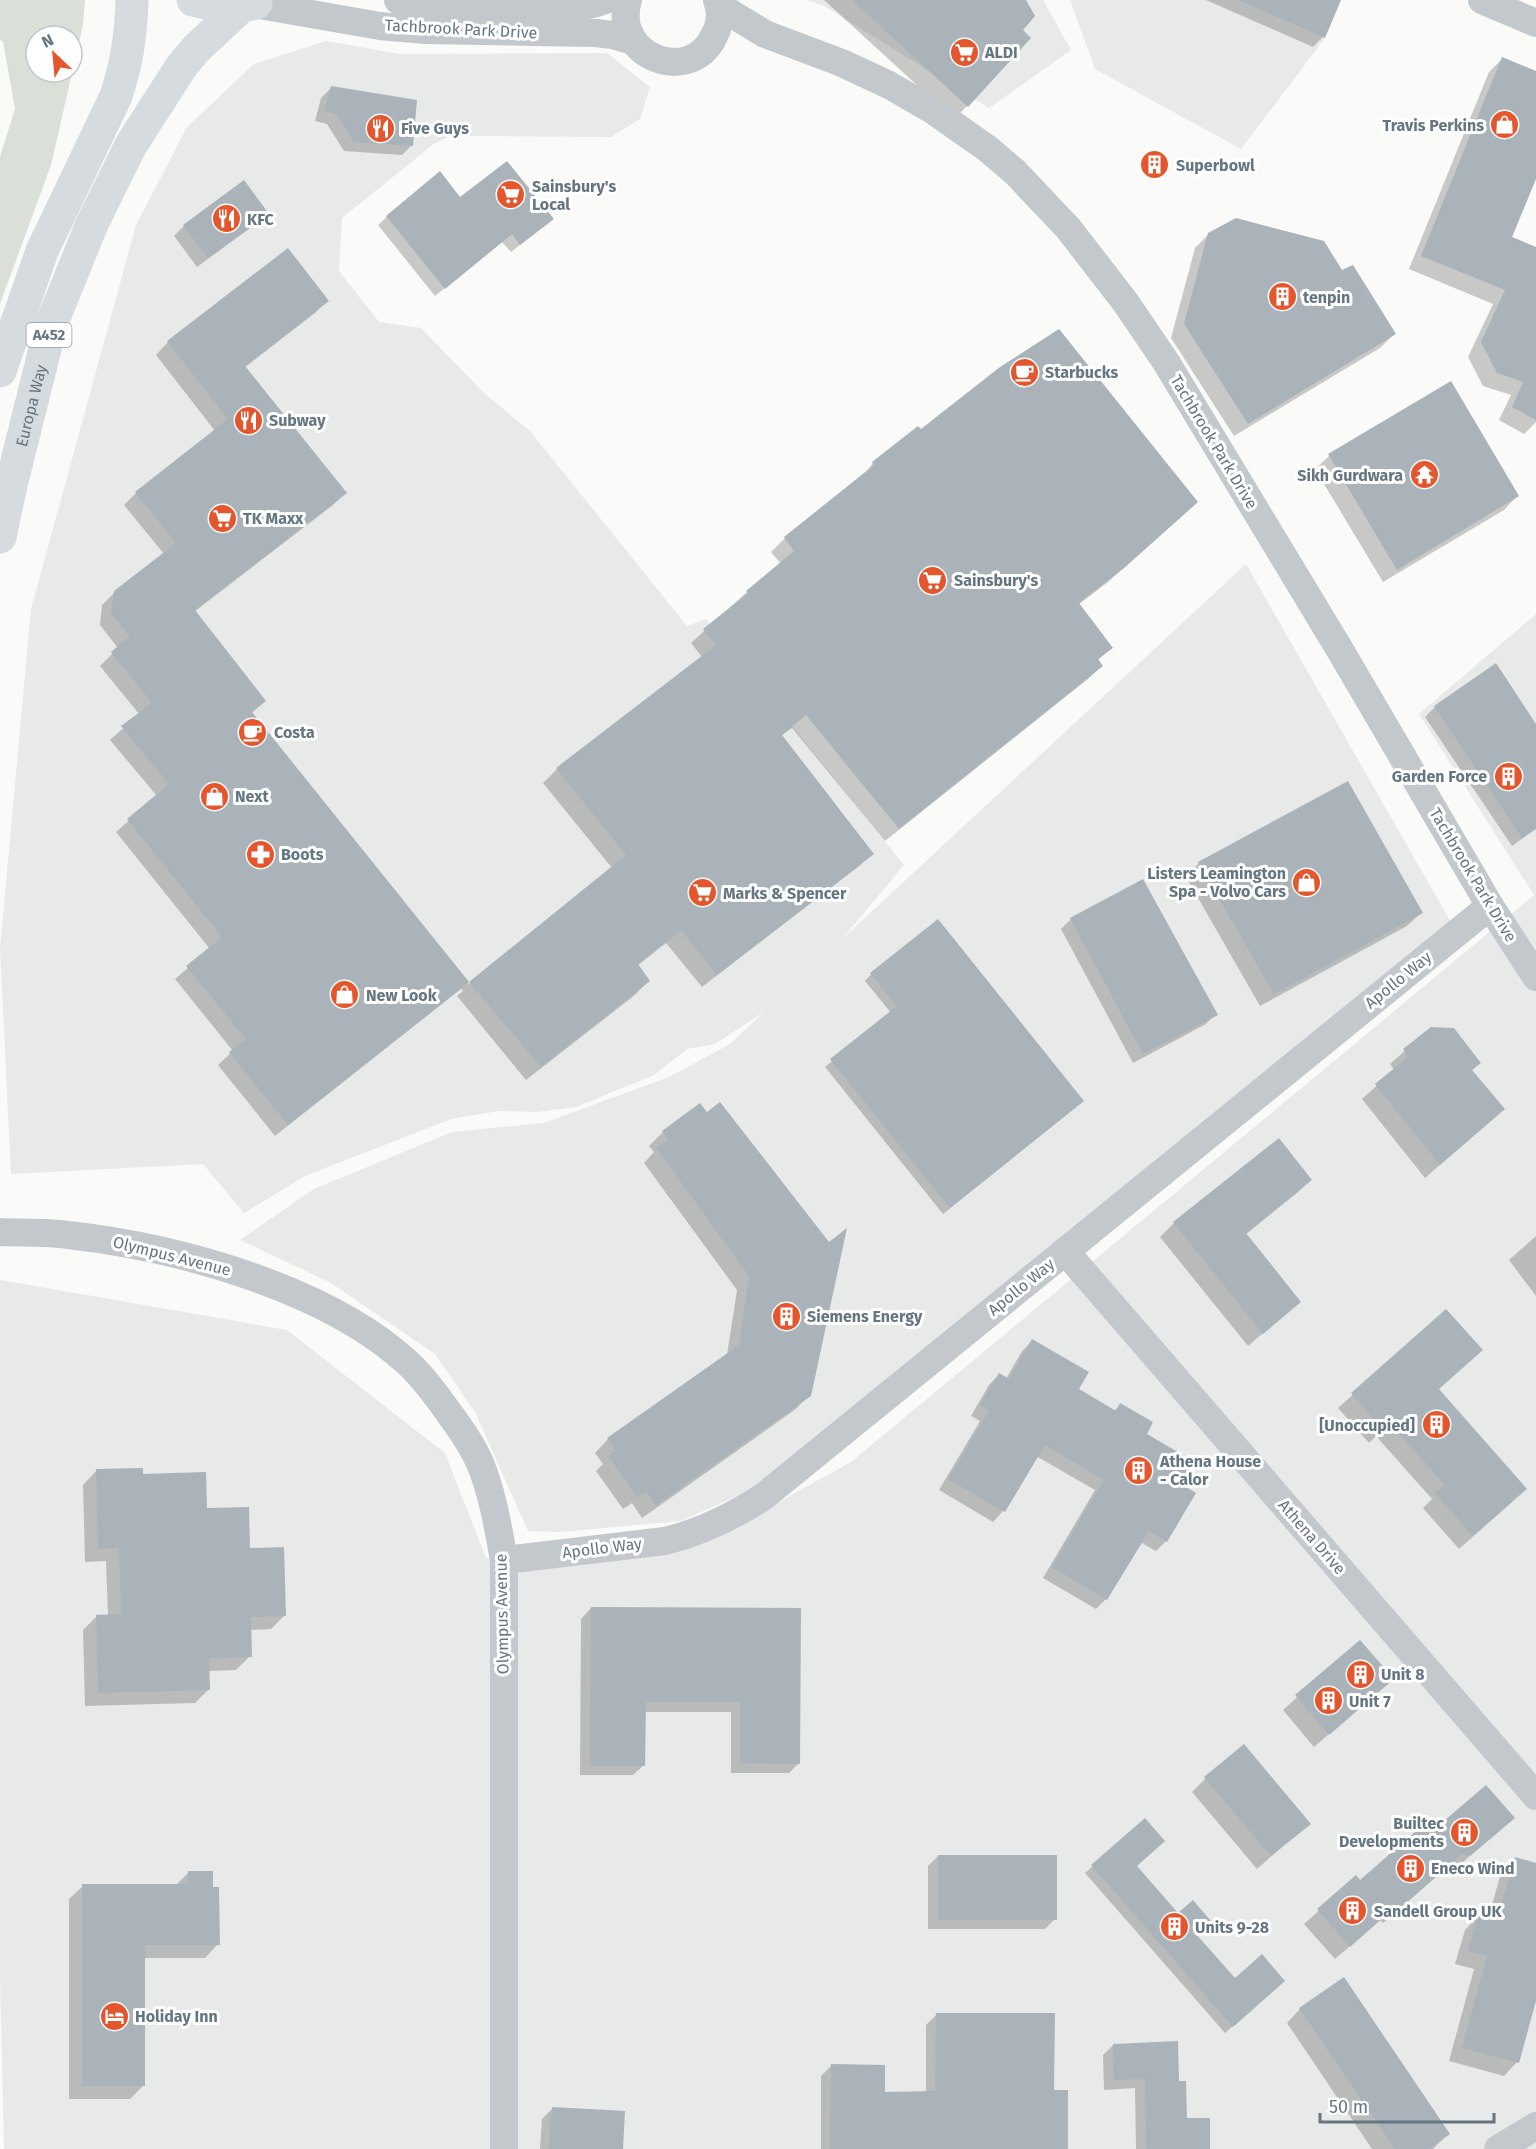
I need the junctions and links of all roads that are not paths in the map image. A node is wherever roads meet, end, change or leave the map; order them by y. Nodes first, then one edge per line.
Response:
1 (132, 0) edge
2 (193, 0) edge
3 (398, 0) edge
4 (605, 0) edge
5 (628, 0) edge
6 (1482, 0) edge
7 (252, 3) edge
8 (718, 3) edge
9 (1536, 23) edge
10 (765, 34) junction
11 (633, 41) junction
12 (712, 41) junction
13 (0, 371) edge
14 (0, 537) edge
15 (1490, 906) junction
16 (1536, 977) edge
17 (0, 1232) edge
18 (1065, 1251) junction
19 (504, 1560) junction
20 (1536, 1796) edge
21 (1536, 2126) edge
22 (504, 2148) edge
23 (1498, 2149) edge

1 - 13 highway, A452
2 - 7 highway
3 - 4 street, Tachbrook Park Drive
5 - 11 street
6 - 9 street
7 - 11 street, Tachbrook Park Drive
7 - 14 highway, Europa Way / A452
8 - 10 street, Tachbrook Park Drive
8 - 12 street, Tachbrook Park Drive
10 - 12 street, Tachbrook Park Drive
10 - 15 street, Tachbrook Park Drive
11 - 12 street, Tachbrook Park Drive
15 - 16 street, Tachbrook Park Drive
15 - 18 street, Apollo Way
17 - 19 street, Olympus Avenue
18 - 19 street, Apollo Way
18 - 20 street, Athena Drive
19 - 22 street, Olympus Avenue
21 - 23 street

